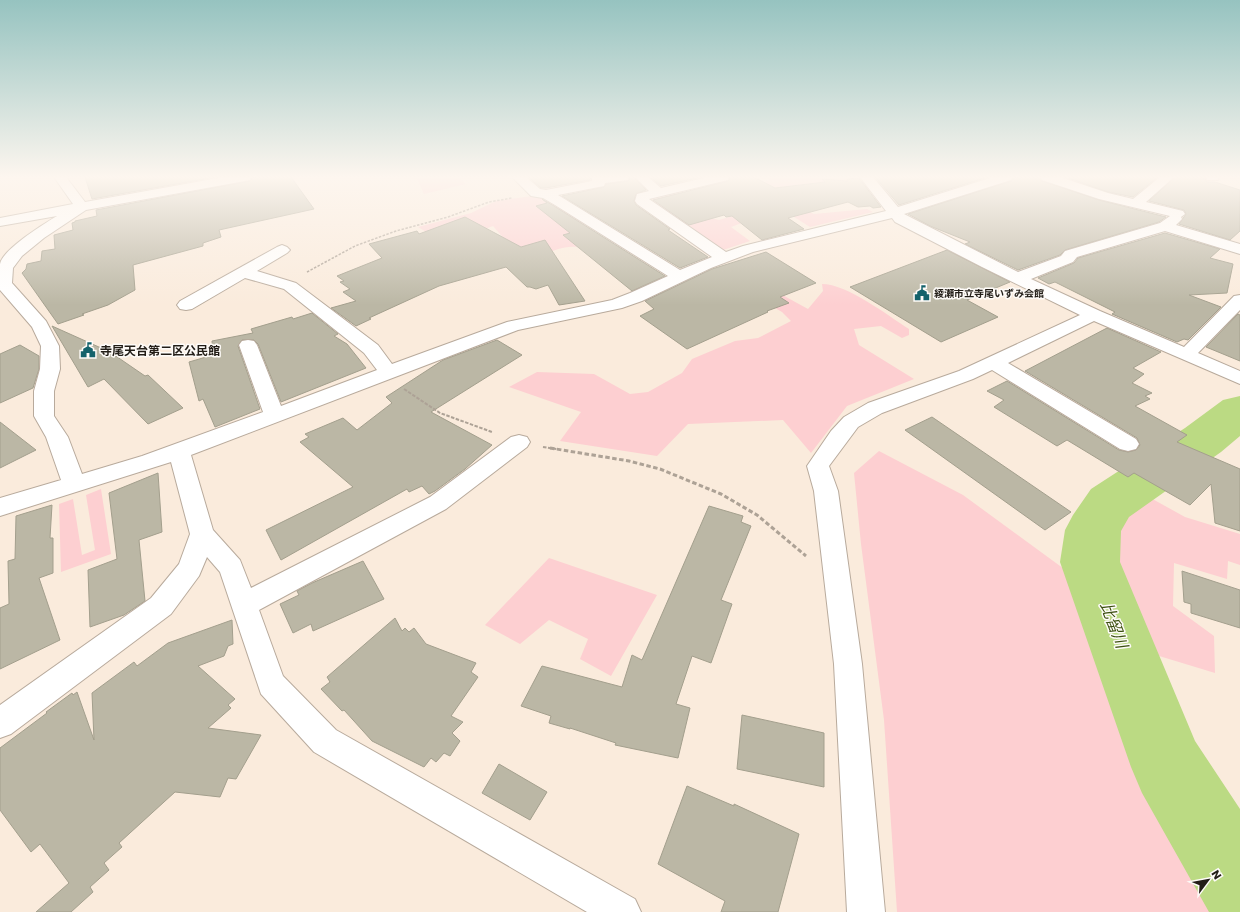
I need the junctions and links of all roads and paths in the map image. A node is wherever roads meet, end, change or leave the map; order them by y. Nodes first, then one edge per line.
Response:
1 (13, 220) edge
2 (60, 220) edge
3 (438, 220) edge
4 (585, 220) edge
5 (669, 220) edge
6 (867, 220) edge
7 (901, 220) edge
8 (1173, 220) joint
9 (0, 222) edge
10 (1240, 249) edge
11 (282, 250) dead end
12 (724, 258) junction
13 (244, 272) junction
14 (680, 277) junction
15 (1018, 278) junction
16 (283, 283) junction
17 (2, 285) edge
18 (1240, 300) edge
19 (186, 305) dead end
20 (1094, 315) junction
21 (248, 345) dead end
22 (1186, 355) junction
23 (993, 362) junction
24 (385, 374) junction
25 (1240, 378) edge
26 (274, 415) junction
27 (518, 442) junction
28 (1128, 444) dead end
29 (179, 451) junction
30 (74, 485) junction
31 (0, 506) edge
32 (202, 534) junction
33 (837, 584) junction
34 (244, 604) junction
35 (0, 723) edge
36 (622, 912) edge
37 (866, 912) edge

1 - 9 street
2 - 17 street
3 - 16 path
4 - 14 street
5 - 12 street
6 - 12 street
7 - 15 street
8 - 10 street
8 - 15 street
11 - 13 street
12 - 14 street
13 - 16 street
13 - 19 street
14 - 24 street
15 - 20 street
16 - 24 street
17 - 30 street
18 - 22 street
20 - 22 street
20 - 23 street
21 - 26 street
22 - 25 street
23 - 28 street
23 - 33 street
24 - 26 street
24 - 27 path
26 - 29 street
27 - 33 path
27 - 34 street
29 - 30 street
29 - 32 street
30 - 31 street
32 - 34 street
32 - 35 street
33 - 37 street
34 - 36 street

